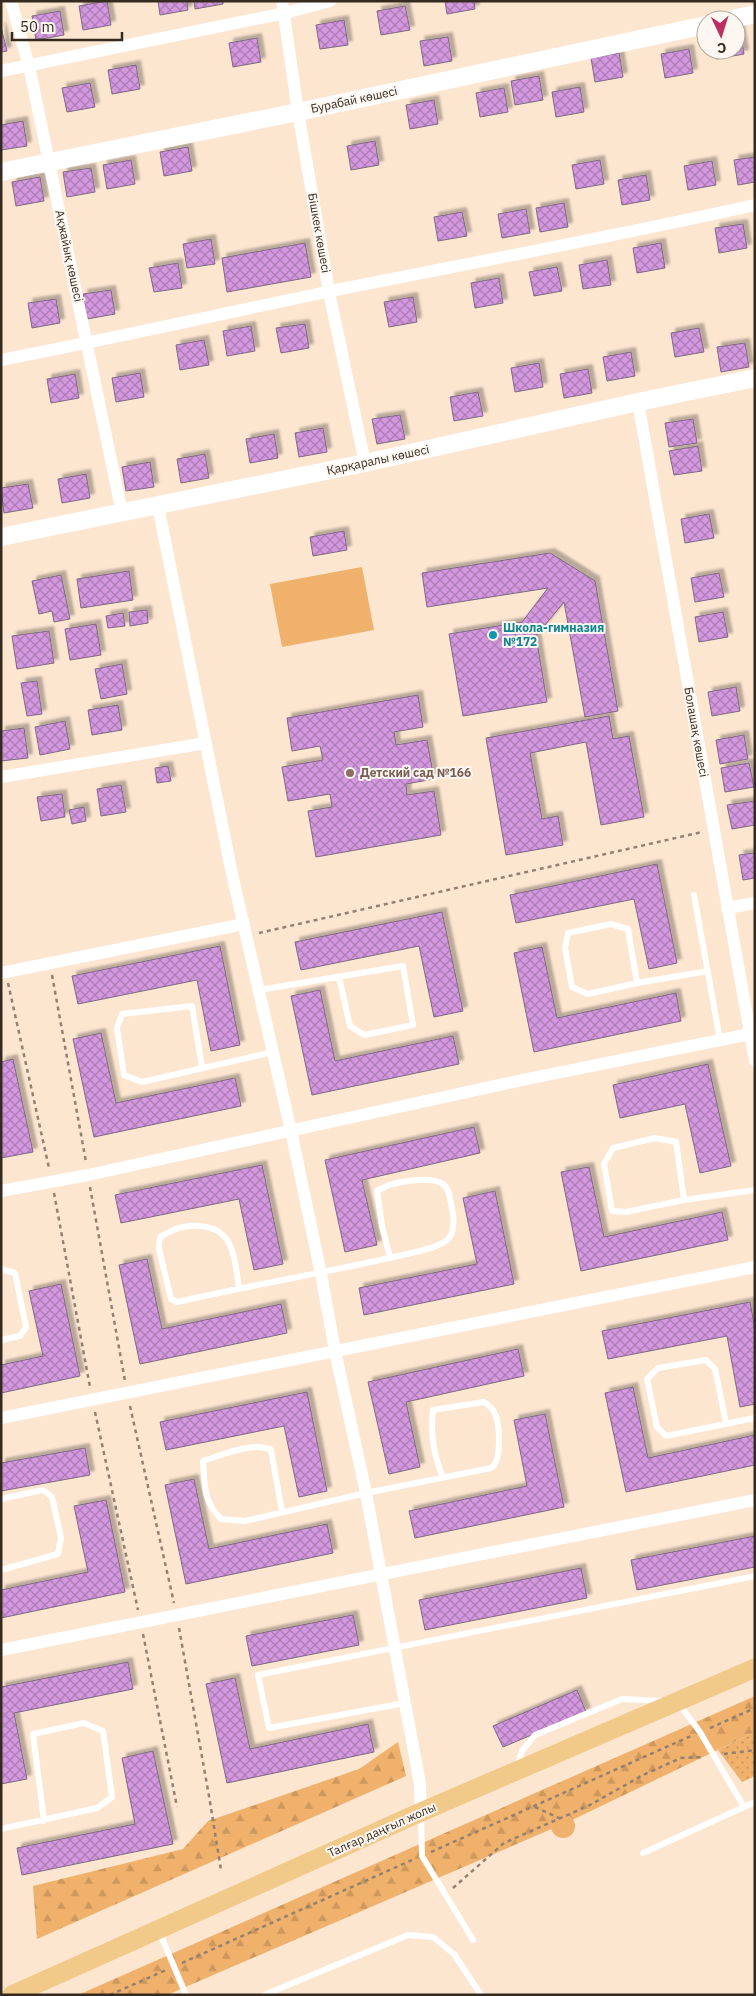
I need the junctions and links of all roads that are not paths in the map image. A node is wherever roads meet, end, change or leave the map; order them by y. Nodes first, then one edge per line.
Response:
1 (11, 1) edge
2 (330, 1) edge
3 (283, 7) edge
4 (696, 27) edge
5 (29, 66) junction
6 (1, 72) edge
7 (298, 112) junction
8 (49, 162) junction
9 (1, 172) edge
10 (755, 205) edge
11 (329, 292) junction
12 (87, 344) junction
13 (1, 360) edge
14 (755, 378) edge
15 (638, 402) junction
16 (365, 463) junction
17 (158, 506) junction
18 (122, 513) junction
19 (1, 537) edge
20 (206, 743) junction
21 (1, 777) edge
22 (694, 895) dead end
23 (755, 902) edge
24 (727, 908) junction
25 (245, 930) junction
26 (708, 971) junction
27 (1, 973) edge
28 (339, 977) junction
29 (637, 983) junction
30 (259, 990) junction
31 (750, 1034) junction
32 (720, 1040) junction
33 (273, 1052) junction
34 (755, 1062) edge
35 (202, 1067) junction
36 (291, 1131) junction
37 (755, 1190) edge
38 (1, 1191) edge
39 (684, 1200) junction
40 (390, 1257) junction
41 (755, 1267) edge
42 (1, 1269) edge
43 (321, 1274) junction
44 (239, 1289) junction
45 (1, 1340) edge
46 (335, 1352) junction
47 (1, 1418) edge
48 (755, 1418) edge
49 (726, 1423) junction
50 (443, 1478) junction
51 (366, 1493) junction
52 (1, 1499) edge
53 (755, 1500) edge
54 (282, 1512) junction
55 (1, 1570) edge
56 (381, 1574) junction
57 (755, 1576) edge
58 (395, 1648) junction
59 (1, 1650) edge
60 (755, 1668) edge
61 (678, 1702) junction
62 (405, 1704) junction
63 (515, 1773) junction
64 (755, 1802) edge
65 (744, 1807) junction
66 (421, 1812) junction
67 (44, 1821) junction
68 (1, 1829) edge
69 (644, 1853) dead end
70 (159, 1930) junction
71 (473, 1940) dead end
72 (12, 1995) edge
73 (186, 1995) edge
74 (264, 1995) edge
75 (480, 1995) edge

1 - 5 street, Ақжайық көшесі
2 - 3 street
3 - 5 street
3 - 7 street, Бішкек көшесі
4 - 7 street, Бурабай көшесі
5 - 6 street
5 - 8 street, Ақжайық көшесі
7 - 8 street, Бурабай көшесі
7 - 11 street, Бішкек көшесі
8 - 9 street, Бурабай көшесі
8 - 12 street, Ақжайық көшесі
10 - 11 street
11 - 12 street
11 - 16 street, Бішкек көшесі
12 - 13 street
12 - 18 street, Ақжайық көшесі
14 - 15 street, Қарқаралы көшесі
15 - 16 street, Қарқаралы көшесі
15 - 24 street, Болашақ көшесі
16 - 17 street, Қарқаралы көшесі
17 - 18 street, Қарқаралы көшесі
17 - 20 street
18 - 19 street, Қарқаралы көшесі
20 - 21 street
20 - 25 street
22 - 26 lane
23 - 24 street
24 - 31 street, Болашақ көшесі
25 - 27 street
25 - 30 street
26 - 29 lane
26 - 32 lane
28 - 28 lane
28 - 30 lane
29 - 29 lane
30 - 33 street
31 - 32 street
31 - 34 street, Болашақ көшесі
32 - 36 street
33 - 35 lane
33 - 36 street
35 - 35 lane
36 - 38 street
36 - 43 street
37 - 39 lane
39 - 39 lane
40 - 40 lane
40 - 43 lane
41 - 46 street
42 - 45 lane
43 - 44 lane
43 - 46 street
44 - 44 lane
46 - 47 street
46 - 51 street
48 - 49 lane
49 - 49 lane
50 - 50 lane
50 - 51 lane
51 - 54 lane
51 - 56 street
52 - 55 lane
53 - 56 street
54 - 54 lane
56 - 58 street
56 - 59 street
57 - 58 lane
58 - 62 street
58 - 62 lane
60 - 61 main road, Талғар даңғыл жолы
61 - 63 main road, Талғар даңғыл жолы
61 - 63 lane
61 - 65 lane
62 - 66 street
63 - 66 main road, Талғар даңғыл жолы
64 - 65 lane
65 - 69 lane
66 - 70 main road, Талғар даңғыл жолы
66 - 71 lane
67 - 67 lane
67 - 68 lane
70 - 72 main road, Талғар даңғыл жолы
70 - 73 lane
74 - 75 lane

